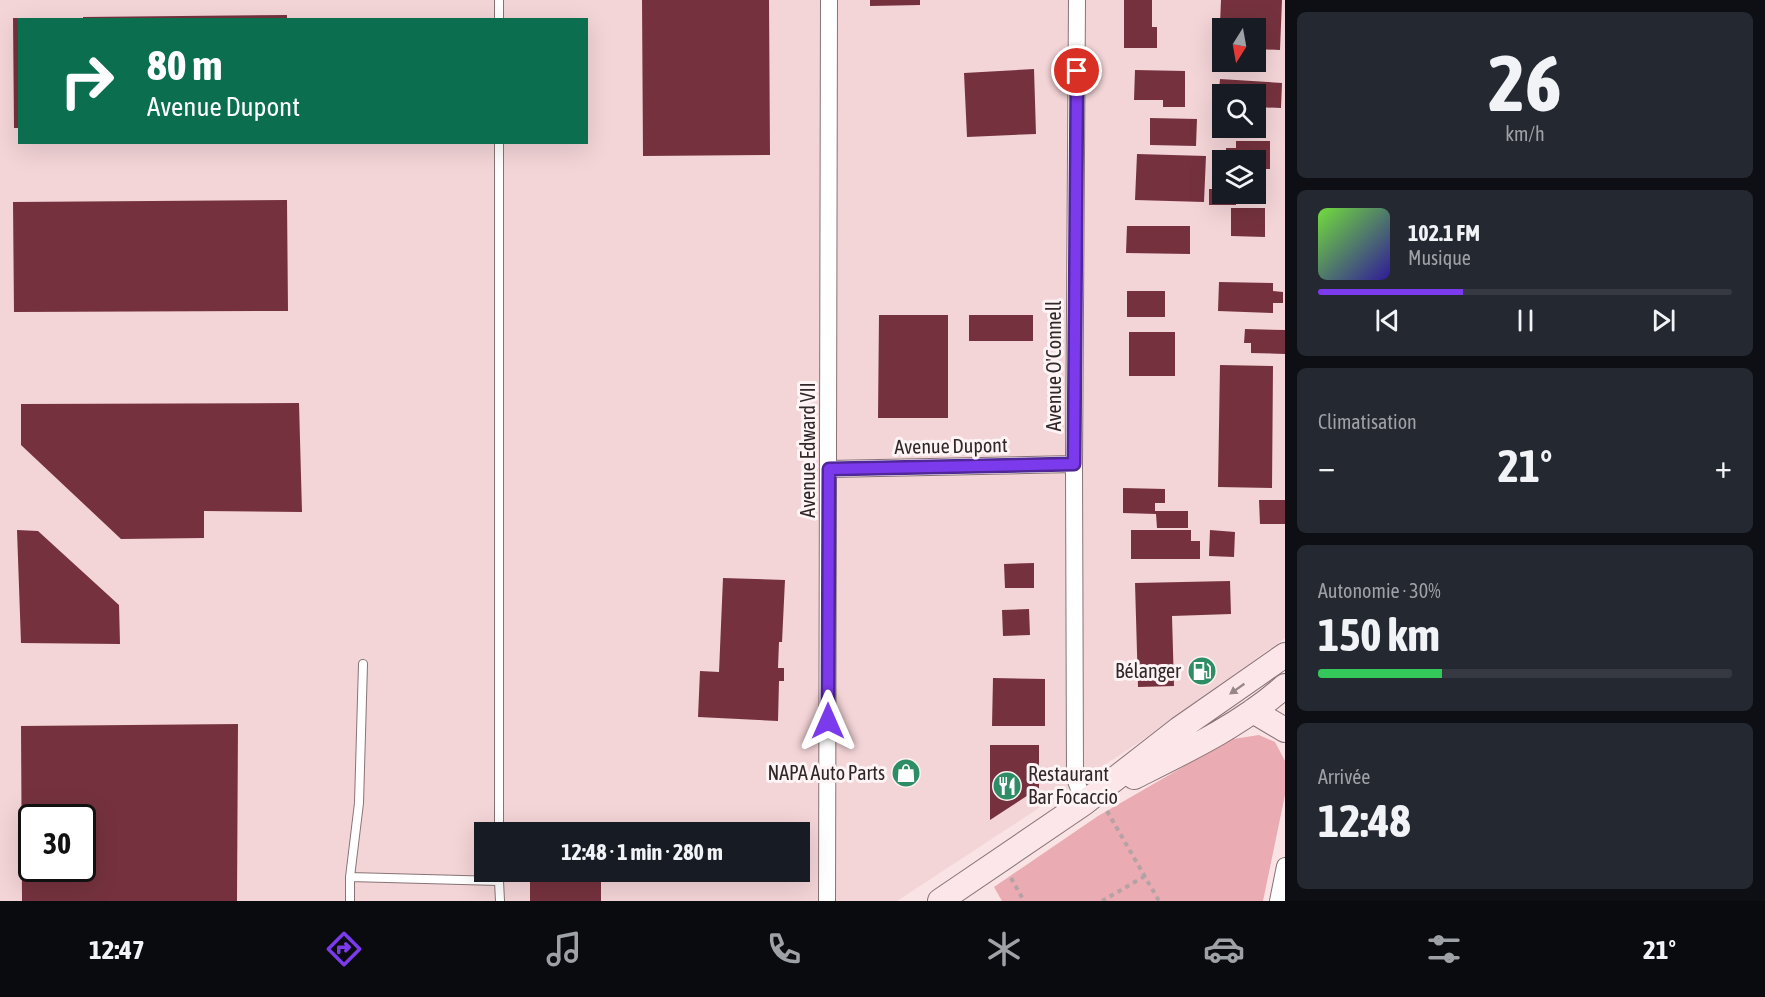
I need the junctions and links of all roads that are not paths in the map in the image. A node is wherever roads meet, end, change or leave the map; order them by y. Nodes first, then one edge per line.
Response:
1 (499, 0) edge
2 (829, 0) edge
3 (1077, 0) edge
4 (499, 18) edge
5 (499, 144) edge
6 (1074, 464) junction
7 (829, 469) junction
8 (1285, 656) edge
9 (363, 664) dead end
10 (1285, 686) edge
11 (1253, 711) junction
12 (1285, 730) edge
13 (1084, 803) junction
14 (499, 822) edge
15 (1285, 866) edge
16 (350, 878) junction
17 (474, 881) edge
18 (499, 882) edge
19 (1278, 900) edge
20 (350, 901) edge
21 (500, 901) edge
22 (827, 901) edge
23 (940, 901) edge

1 - 4 lane
2 - 7 street, Avenue Edward VII
3 - 6 street, Avenue O'Connell
5 - 14 lane
6 - 7 street, Avenue Dupont
6 - 13 street, Avenue O'Connell
7 - 22 street, Avenue Edward VII
8 -> 13 main road
9 - 16 lane
10 - 11 main road
11 - 12 main road
11 - 13 main road
13 - 23 main road
15 - 19 street
16 - 17 lane
16 - 20 lane
18 - 21 lane

